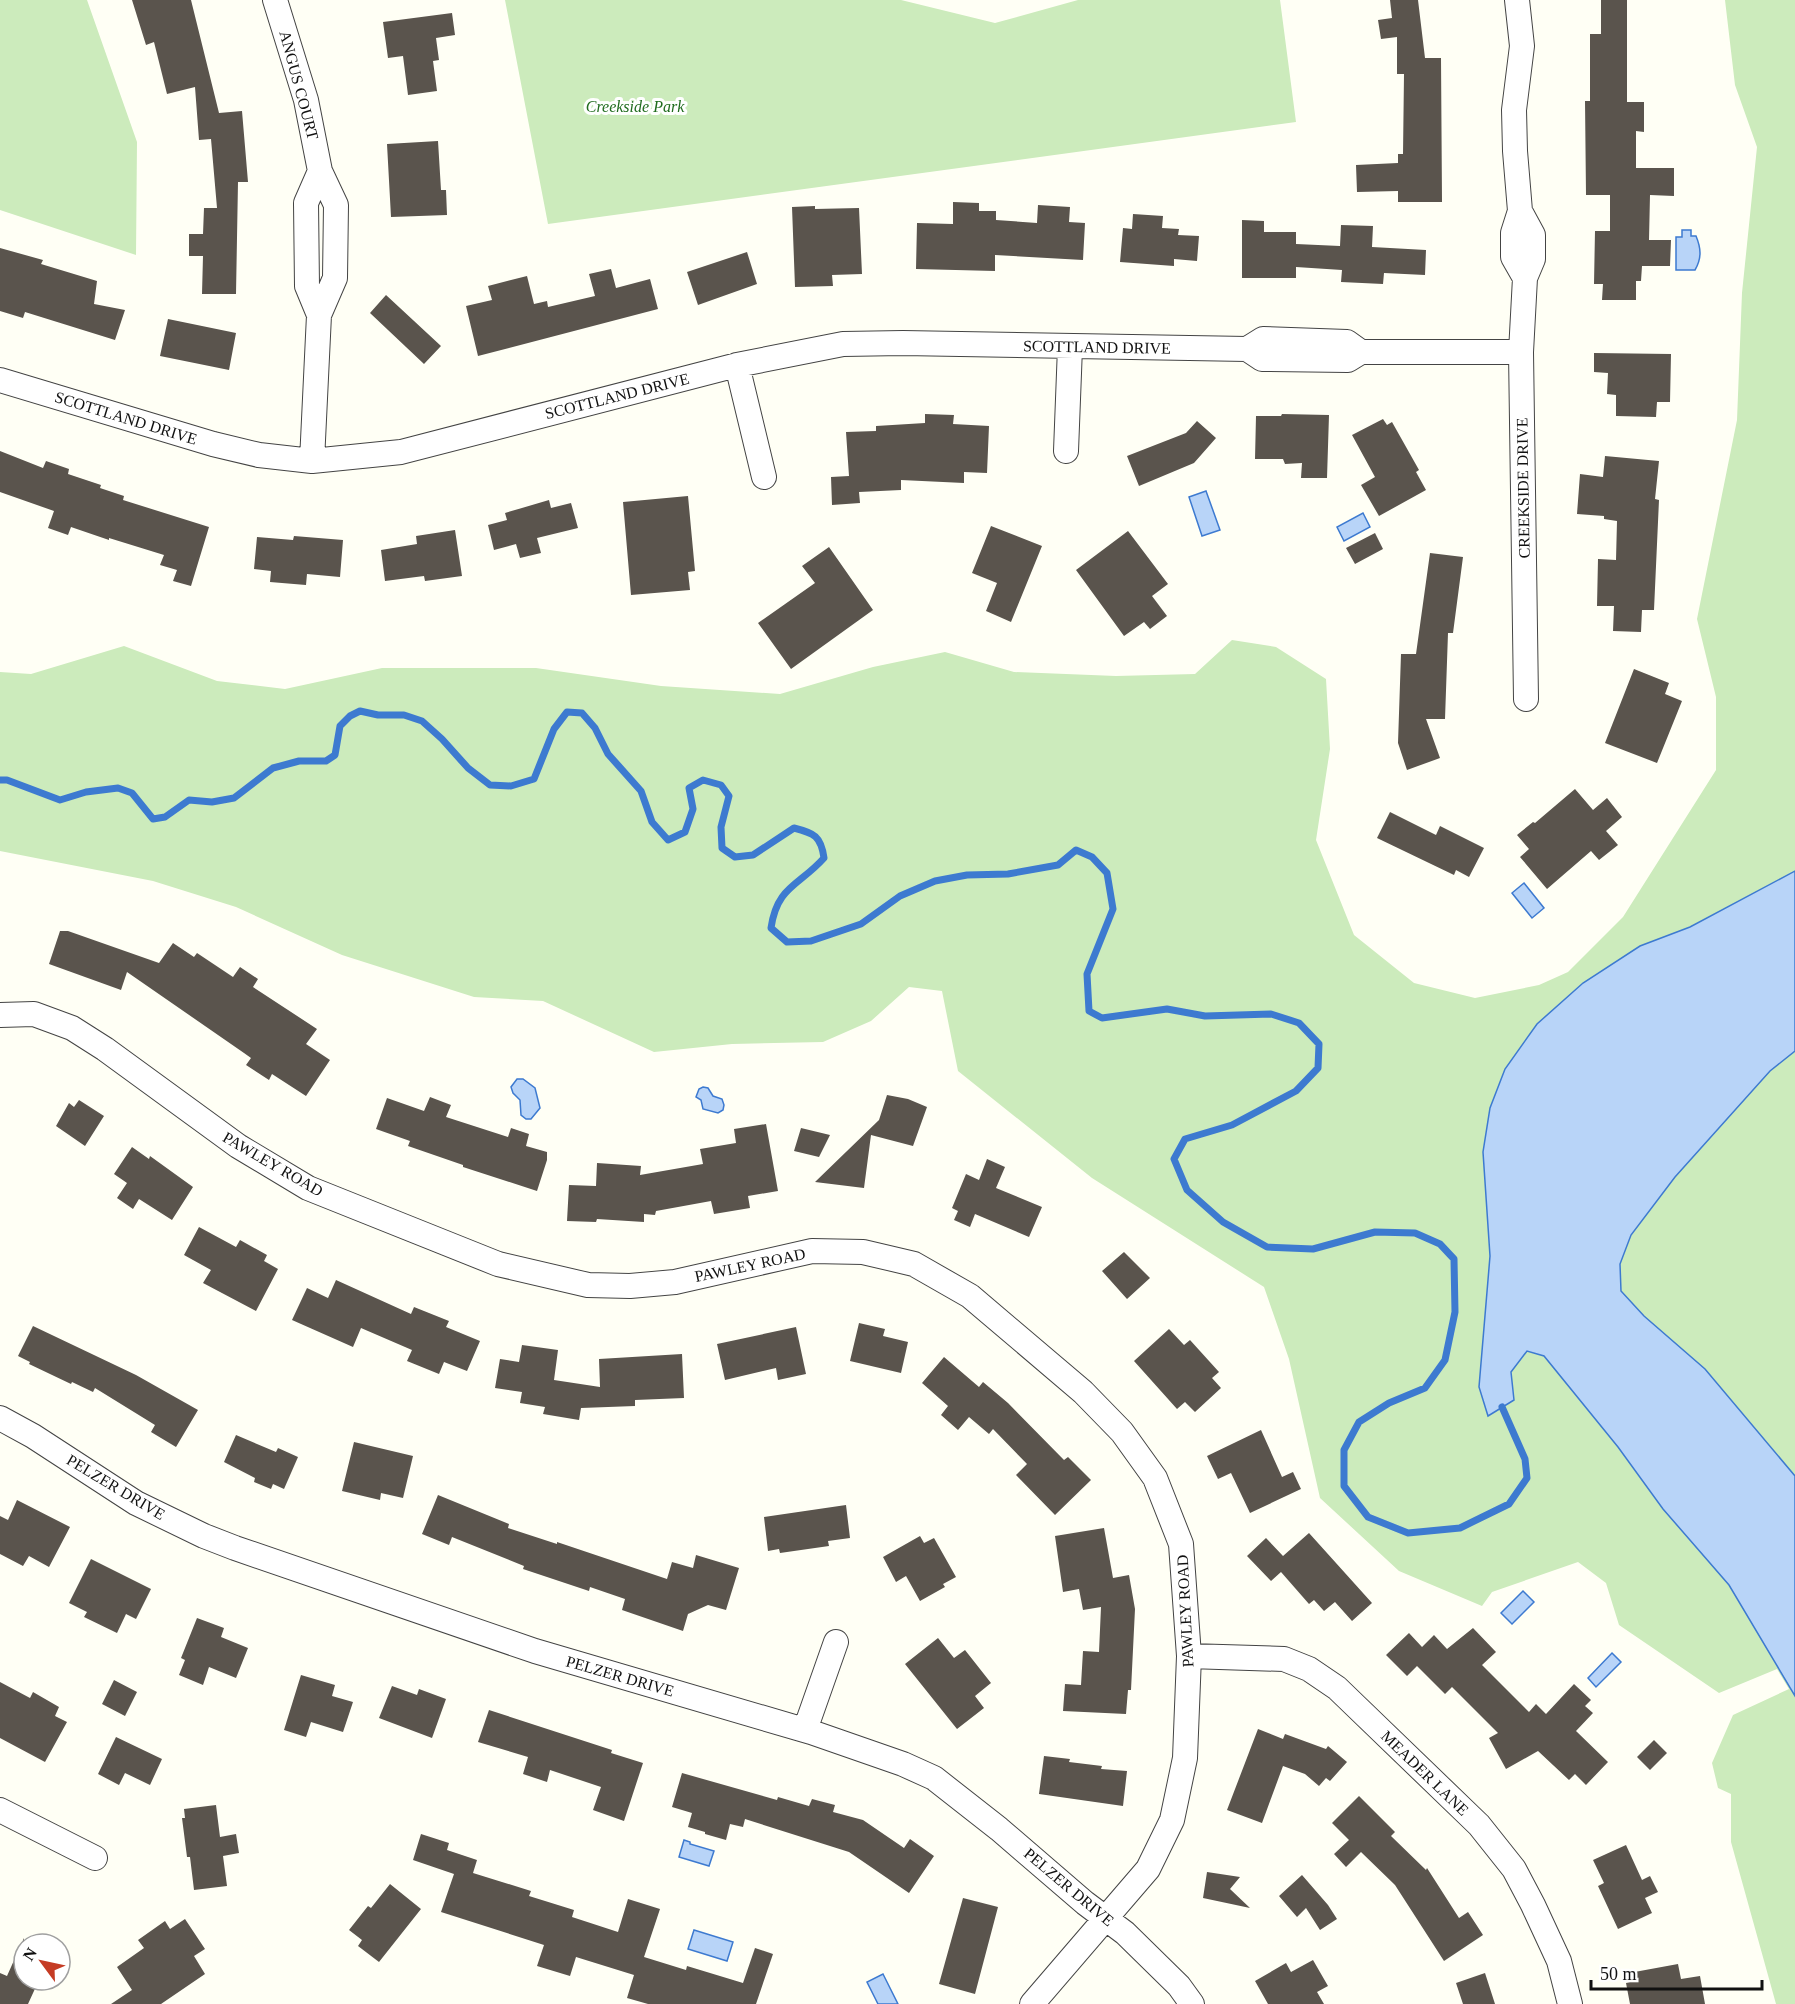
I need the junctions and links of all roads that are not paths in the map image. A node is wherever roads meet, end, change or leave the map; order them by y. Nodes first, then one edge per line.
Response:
1 (275, 0) edge
2 (1517, 0) edge
3 (1070, 347) junction
4 (1521, 352) junction
5 (737, 365) junction
6 (0, 380) edge
7 (1066, 451) dead end
8 (312, 461) junction
9 (764, 477) dead end
10 (1526, 699) dead end
11 (0, 1015) edge
12 (0, 1418) edge
13 (836, 1642) dead end
14 (1189, 1656) junction
15 (805, 1730) junction
16 (0, 1810) edge
17 (95, 1858) dead end
18 (1105, 1918) junction
19 (1032, 2004) edge
20 (1192, 2004) edge
21 (1570, 2004) edge

1 - 8 street, ANGUS COURT
2 - 4 street, CREEKSIDE DRIVE
3 - 4 street, SCOTTLAND DRIVE
3 - 5 street, SCOTTLAND DRIVE
3 - 7 street
4 - 10 street, CREEKSIDE DRIVE
5 - 8 street, SCOTTLAND DRIVE
5 - 9 street
6 - 8 street, SCOTTLAND DRIVE
11 - 14 street, PAWLEY ROAD
12 - 15 street, PELZER DRIVE
13 - 15 street
14 - 18 street, PAWLEY ROAD
14 - 21 street, MEADER LANE
15 - 18 street, PELZER DRIVE
16 - 17 street
18 - 19 street, PAWLEY ROAD
18 - 20 street, PELZER DRIVE

